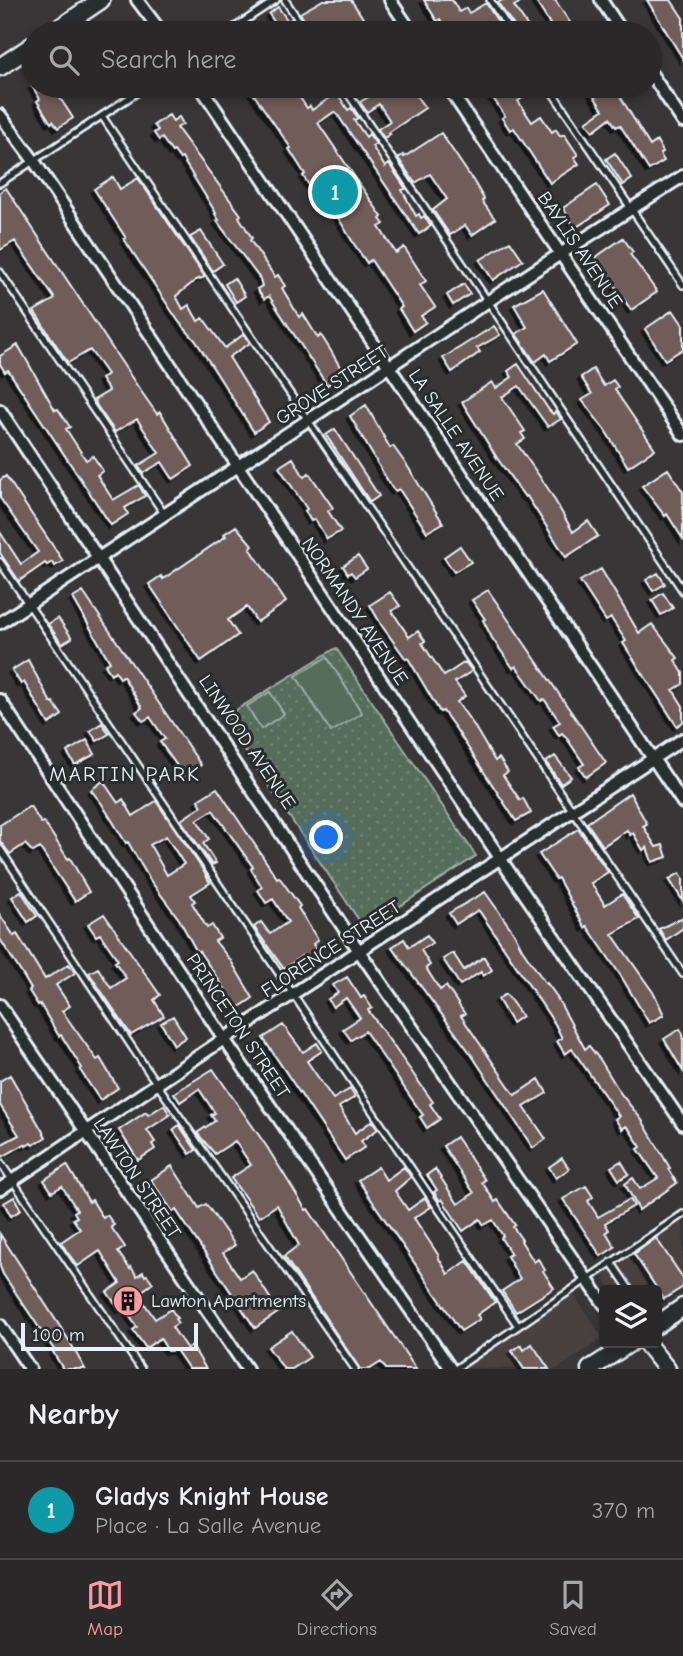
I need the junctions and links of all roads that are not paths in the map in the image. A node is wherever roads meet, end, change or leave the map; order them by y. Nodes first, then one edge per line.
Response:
1 (101, 0) edge
2 (137, 0) edge
3 (276, 0) edge
4 (285, 0) edge
5 (390, 0) edge
6 (490, 0) edge
7 (601, 0) edge
8 (70, 21) edge
9 (153, 21) edge
10 (244, 21) edge
11 (299, 21) edge
12 (404, 21) edge
13 (504, 21) edge
14 (615, 21) edge
15 (21, 54) edge
16 (0, 67) edge
17 (662, 90) edge
18 (130, 98) edge
19 (208, 98) edge
20 (351, 98) edge
21 (455, 98) edge
22 (556, 98) edge
23 (0, 115) edge
24 (102, 116) junction
25 (683, 122) edge
26 (34, 161) junction
27 (683, 176) edge
28 (0, 183) edge
29 (631, 210) junction
30 (562, 255) junction
31 (0, 272) edge
32 (683, 285) edge
33 (489, 301) junction
34 (390, 368) junction
35 (0, 410) edge
36 (309, 421) junction
37 (683, 435) edge
38 (238, 467) junction
39 (165, 515) junction
40 (100, 558) junction
41 (0, 562) edge
42 (683, 591) edge
43 (29, 604) junction
44 (0, 623) edge
45 (0, 701) edge
46 (683, 740) edge
47 (653, 759) junction
48 (683, 803) edge
49 (574, 811) junction
50 (0, 849) edge
51 (501, 859) junction
52 (359, 951) junction
53 (683, 975) edge
54 (293, 995) junction
55 (0, 1005) edge
56 (224, 1039) junction
57 (157, 1084) junction
58 (683, 1124) edge
59 (85, 1133) junction
60 (0, 1162) edge
61 (13, 1181) junction
62 (0, 1189) edge
63 (683, 1214) edge
64 (611, 1262) junction
65 (587, 1278) junction
66 (627, 1285) edge
67 (599, 1296) edge
68 (683, 1307) edge
69 (662, 1322) edge
70 (0, 1325) edge
71 (518, 1326) junction
72 (622, 1348) edge
73 (650, 1348) edge
74 (30, 1369) edge
75 (141, 1369) edge
76 (247, 1369) edge
77 (355, 1369) edge
78 (453, 1369) edge
79 (590, 1369) edge
80 (667, 1369) edge

1 - 8 street
2 - 9 street
3 - 10 lane
4 - 11 lane
5 - 12 street
6 - 13 lane
7 - 14 street
15 - 16 street
17 - 25 street
18 - 24 lane
19 - 34 street, LA SALLE AVENUE
20 - 33 lane
21 - 30 street, BAYLIS AVENUE
22 - 29 lane
23 - 26 street, NORMANDY AVENUE
24 - 26 lane
24 - 36 lane
26 - 28 lane
26 - 38 street, NORMANDY AVENUE
27 - 29 street, GROVE STREET
29 - 30 street, GROVE STREET
29 - 32 lane
30 - 33 street, GROVE STREET
30 - 37 street, BAYLIS AVENUE
31 - 39 lane
33 - 34 street, GROVE STREET
33 - 42 lane
34 - 36 street, GROVE STREET
34 - 47 street, LA SALLE AVENUE
35 - 40 street, LINWOOD AVENUE
36 - 38 street, GROVE STREET
36 - 49 lane
38 - 39 street, GROVE STREET
38 - 51 street, NORMANDY AVENUE
39 - 40 street, GROVE STREET
40 - 43 street, GROVE STREET
40 - 52 street, LINWOOD AVENUE
41 - 43 lane
43 - 44 street, GROVE STREET
43 - 54 lane
45 - 56 street, PRINCETON STREET
46 - 47 street, FLORENCE STREET
47 - 48 street, LA SALLE AVENUE
47 - 49 street, FLORENCE STREET
49 - 51 street, FLORENCE STREET
49 - 53 lane
50 - 57 lane
51 - 52 street, FLORENCE STREET
51 - 58 street, NORMANDY AVENUE
52 - 54 street, FLORENCE STREET
52 - 65 street, LINWOOD AVENUE
54 - 56 street, FLORENCE STREET
54 - 71 lane
55 - 59 street, LAWTON STREET
56 - 57 street, FLORENCE STREET
56 - 78 street, PRINCETON STREET
57 - 59 street, FLORENCE STREET
57 - 77 lane
59 - 61 street, FLORENCE STREET
59 - 76 street, LAWTON STREET
60 - 61 lane
61 - 62 street, FLORENCE STREET
61 - 75 lane
63 - 64 lane
64 - 65 lane
64 - 66 lane
65 - 67 street, LINWOOD AVENUE
65 - 71 lane
68 - 69 street
70 - 74 street
71 - 78 lane
72 - 79 street
73 - 80 street

